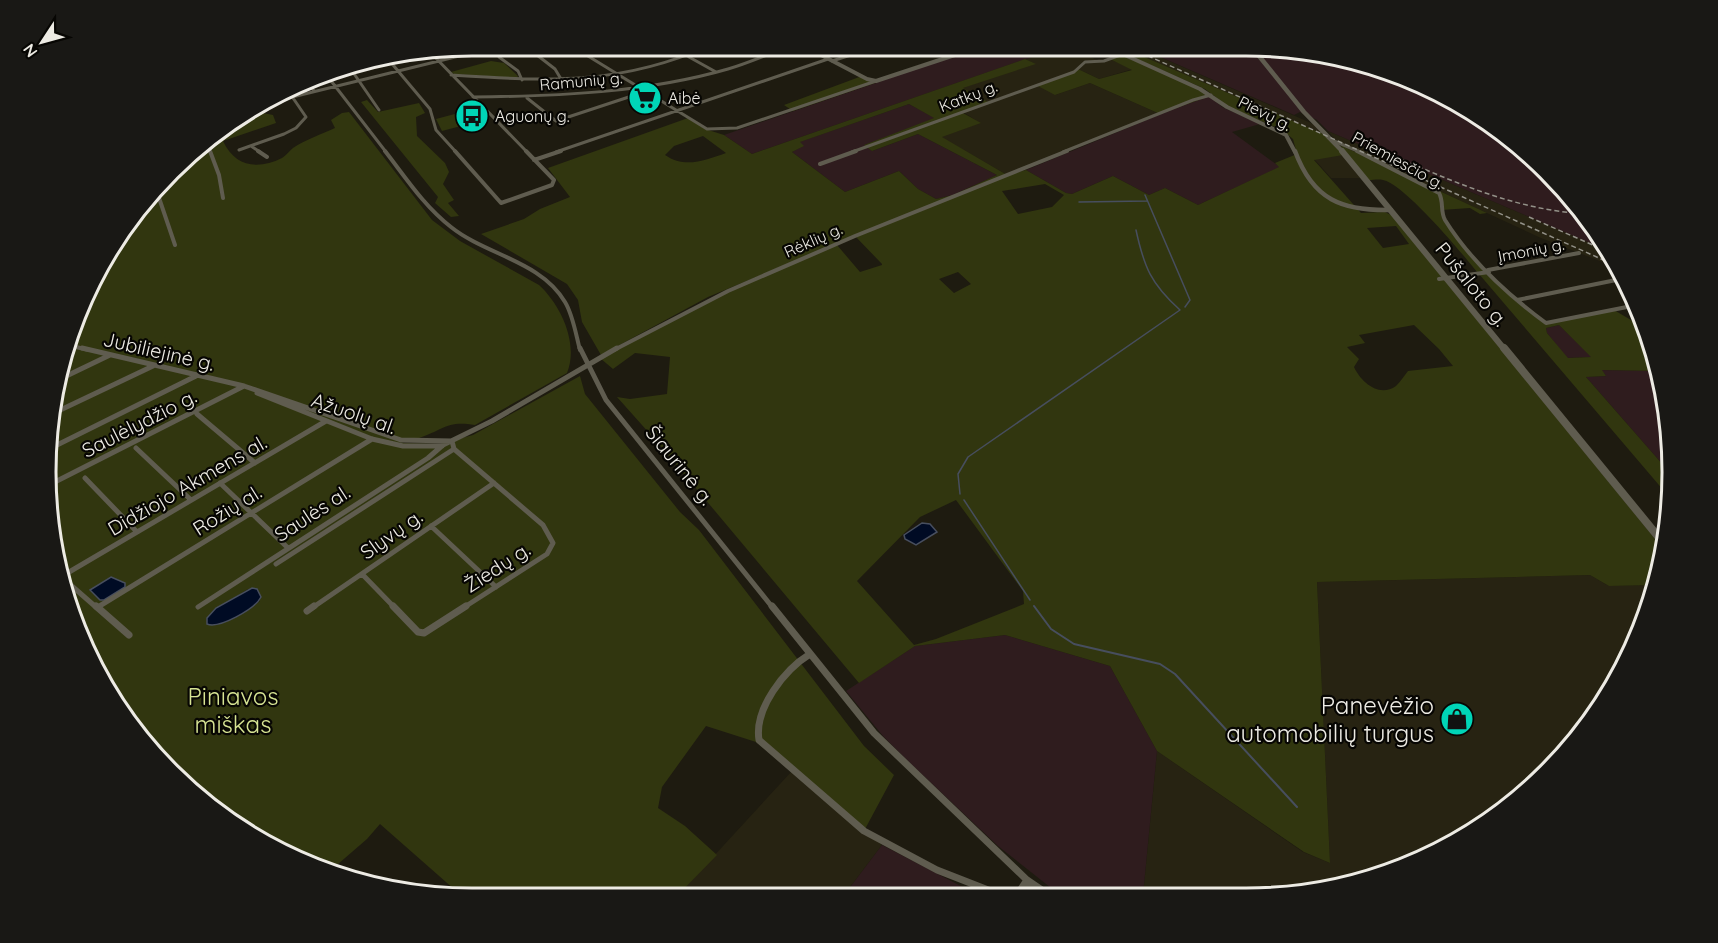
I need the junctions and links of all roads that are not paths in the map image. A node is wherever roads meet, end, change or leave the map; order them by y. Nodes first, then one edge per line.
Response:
1 (464, 56) edge
2 (538, 56) edge
3 (587, 56) edge
4 (761, 56) edge
5 (823, 56) edge
6 (844, 56) edge
7 (951, 56) edge
8 (1118, 56) edge
9 (1127, 56) edge
10 (1259, 56) edge
11 (434, 57) edge
12 (499, 57) dead end
13 (689, 57) joint
14 (830, 60) junction
15 (391, 63) edge
16 (439, 63) junction
17 (399, 72) junction
18 (716, 72) junction
19 (354, 73) edge
20 (614, 74) junction
21 (451, 75) junction
22 (561, 79) junction
23 (332, 80) edge
24 (359, 81) junction
25 (522, 81) junction
26 (876, 81) junction
27 (337, 86) junction
28 (311, 87) edge
29 (639, 87) junction
30 (314, 91) junction
31 (647, 92) junction
32 (1211, 95) junction
33 (473, 97) junction
34 (526, 97) junction
35 (293, 98) junction
36 (285, 100) edge
37 (379, 110) dead end
38 (676, 111) junction
39 (1334, 141) junction
40 (251, 146) junction
41 (209, 149) edge
42 (239, 150) dead end
43 (267, 157) dead end
44 (534, 160) junction
45 (820, 164) dead end
46 (159, 197) edge
47 (223, 198) dead end
48 (501, 203) joint
49 (1391, 210) junction
50 (175, 245) dead end
51 (1579, 253) dead end
52 (1488, 271) junction
53 (1447, 278) junction
54 (1439, 279) dead end
55 (1616, 280) edge
56 (1517, 300) junction
57 (1629, 307) edge
58 (75, 348) edge
59 (110, 355) junction
60 (153, 366) junction
61 (587, 366) junction
62 (67, 376) edge
63 (196, 376) junction
64 (244, 386) junction
65 (257, 393) dead end
66 (60, 410) edge
67 (197, 414) dead end
68 (326, 421) junction
69 (372, 440) junction
70 (452, 441) junction
71 (56, 446) edge
72 (443, 446) junction
73 (136, 448) dead end
74 (454, 449) junction
75 (255, 463) junction
76 (85, 478) dead end
77 (56, 481) edge
78 (220, 483) junction
79 (494, 483) junction
80 (191, 500) junction
81 (252, 514) junction
82 (431, 526) junction
83 (138, 532) junction
84 (1658, 536) edge
85 (288, 548) junction
86 (276, 564) dead end
87 (68, 573) edge
88 (362, 574) junction
89 (72, 586) edge
90 (496, 587) junction
91 (98, 607) junction
92 (198, 607) dead end
93 (307, 611) dead end
94 (129, 635) dead end
95 (810, 654) junction
96 (1027, 880) junction
97 (983, 888) edge
98 (1022, 888) edge
99 (1030, 888) edge
100 (1039, 888) edge

1 - 16 street
2 - 22 street
3 - 20 street
4 - 18 street, Ramunių g.
5 - 14 street
6 - 14 street
7 - 26 street
8 - 45 street, Katkų g.
9 - 32 street, Pievų g.
10 - 39 main road, Pušaloto g.
11 - 16 street
12 - 25 street
13 - 18 street
13 - 20 street
14 - 26 street
14 - 38 street
15 - 17 street
16 - 17 street
16 - 21 street
17 - 24 street
17 - 48 street
18 - 29 street, Ramunių g.
19 - 24 street
20 - 22 street
20 - 29 street
21 - 25 street
21 - 33 street
22 - 25 street
23 - 27 street, Šiaurinė g.
24 - 27 street
24 - 37 street
26 - 38 street
27 - 30 street
27 - 61 street, Šiaurinė g.
28 - 30 street
29 - 31 street
29 - 34 street, Ramunių g.
30 - 35 street
31 - 34 street
31 - 38 street
32 - 49 street, Pievų g.
32 - 61 street, Rėklių g.
33 - 34 street, Ramunių g.
33 - 44 street
35 - 36 street
35 - 40 street
38 - 44 street
39 - 49 main road, Pušaloto g.
39 - 52 street, Priemiesčio g.
40 - 42 street
40 - 43 street
41 - 47 street
44 - 48 street
46 - 50 street
49 - 53 main road, Pušaloto g.
51 - 52 street, Įmonių g.
52 - 53 street, Įmonių g.
52 - 56 street, Priemiesčio g.
53 - 54 street, Įmonių g.
53 - 84 main road, Pušaloto g.
55 - 56 street
56 - 57 street, Priemiesčio g.
58 - 59 street, Jubiliejinė g.
59 - 60 street, Jubiliejinė g.
59 - 62 street
60 - 63 street, Jubiliejinė g.
60 - 66 street
61 - 70 street, Rėklių g.
61 - 95 street, Šiaurinė g.
63 - 64 street, Jubiliejinė g.
63 - 71 street
64 - 70 street, Jubiliejinė g.
64 - 77 street, Saulėlydžio g.
65 - 68 street, Ąžuolų al.
67 - 75 street
68 - 69 street, Ąžuolų al.
68 - 75 street, Didžiojo Akmens al.
69 - 72 street, Ąžuolų al.
69 - 81 street, Rožių al.
70 - 72 street, Rėklių g.
70 - 74 street
72 - 85 street, Saulės al.
73 - 80 street
74 - 79 street, Žiedų g.
74 - 86 street
75 - 78 street, Didžiojo Akmens al.
76 - 83 street
78 - 80 street, Didžiojo Akmens al.
78 - 81 street
79 - 82 street, Slyvų g.
79 - 90 street, Žiedų g.
80 - 83 street, Didžiojo Akmens al.
81 - 85 street
81 - 91 street, Rožių al.
82 - 88 street, Slyvų g.
82 - 90 street
83 - 87 street, Didžiojo Akmens al.
85 - 92 street, Saulės al.
88 - 90 street, Žiedų g.
88 - 93 street, Slyvų g.
89 - 91 street
91 - 94 street
95 - 96 street, Šiaurinė g.
95 - 97 street
96 - 98 street
96 - 99 street
96 - 100 street, Šiaurinė g.

